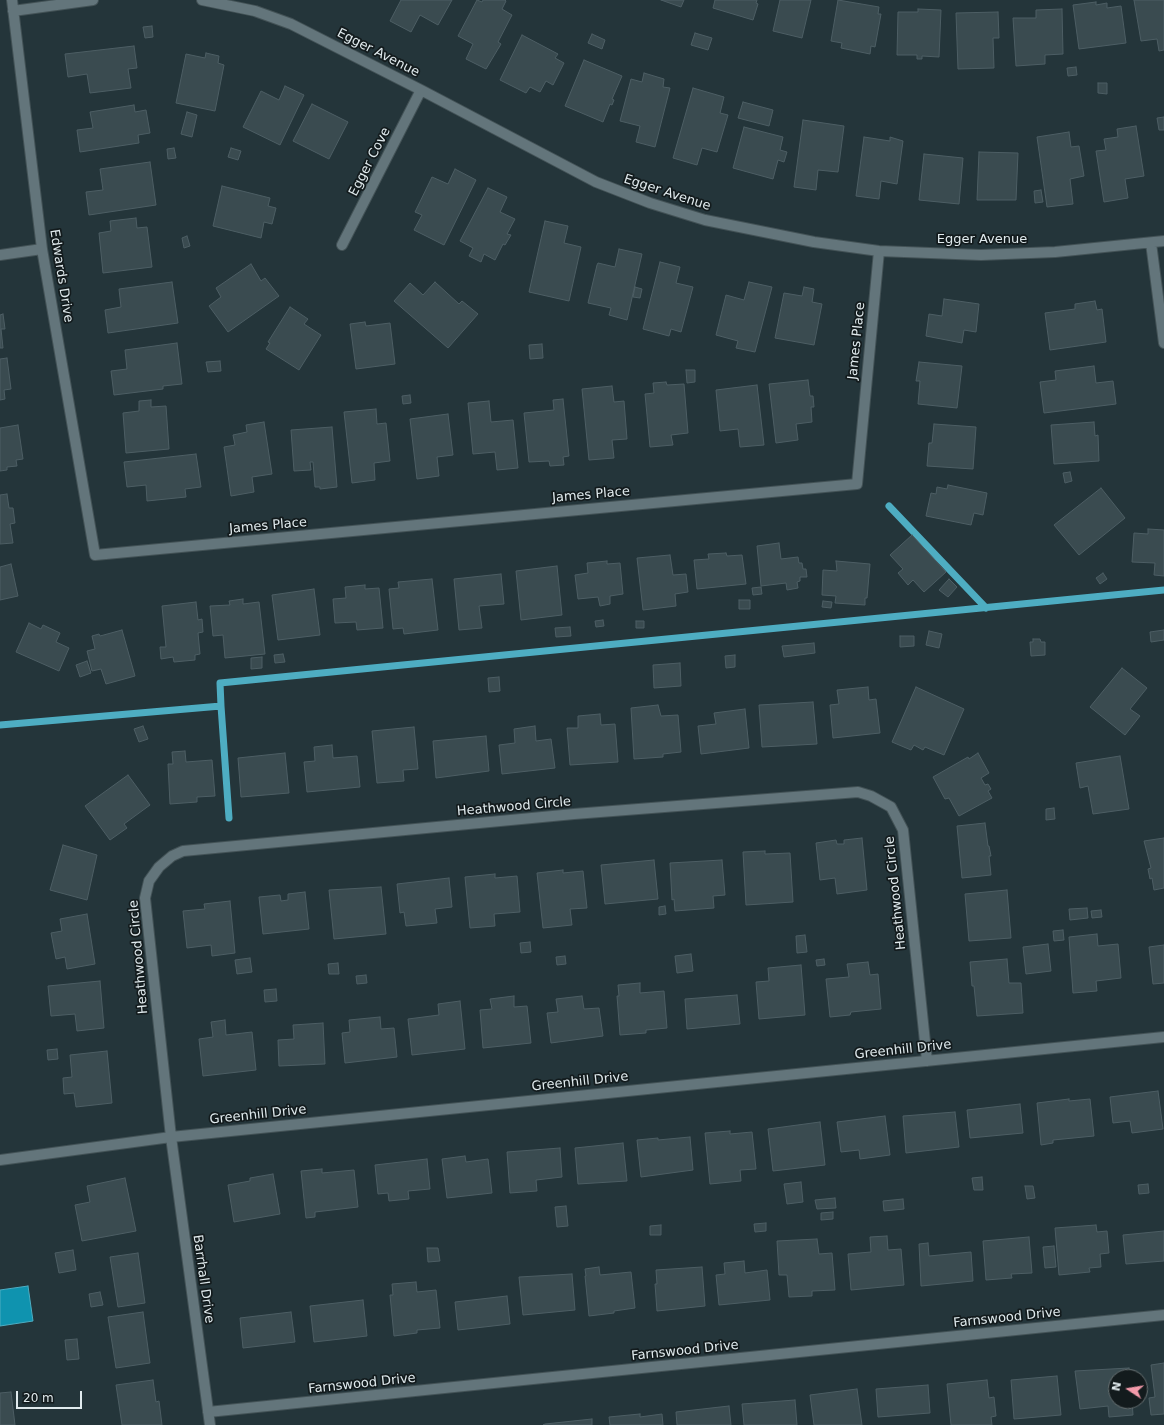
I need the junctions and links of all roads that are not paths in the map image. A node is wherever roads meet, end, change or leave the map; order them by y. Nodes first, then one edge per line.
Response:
1 (12, 0) edge
2 (93, 0) edge
3 (202, 0) edge
4 (14, 11) junction
5 (421, 90) junction
6 (1164, 241) edge
7 (1151, 243) junction
8 (342, 246) dead end
9 (42, 249) junction
10 (879, 250) junction
11 (0, 255) edge
12 (1164, 343) edge
13 (95, 555) joint
14 (1164, 1037) edge
15 (927, 1061) junction
16 (171, 1137) junction
17 (0, 1160) edge
18 (1164, 1315) edge
19 (208, 1412) junction
20 (210, 1425) edge

1 - 4 street, Edwards Drive
2 - 4 street
3 - 5 street, Egger Avenue
4 - 9 street, Edwards Drive
5 - 8 street, Egger Cove
5 - 10 street, Egger Avenue
6 - 7 street, Egger Avenue
7 - 10 street, Egger Avenue
7 - 12 street
9 - 11 street
9 - 13 street, Edwards Drive
10 - 13 street, James Place
14 - 15 street, Greenhill Drive
15 - 16 street, Greenhill Drive
15 - 16 street, Heathwood Circle
16 - 17 street, Greenhill Drive
16 - 19 street, Barrhall Drive
18 - 19 street, Farnswood Drive
19 - 20 street, Barrhall Drive

